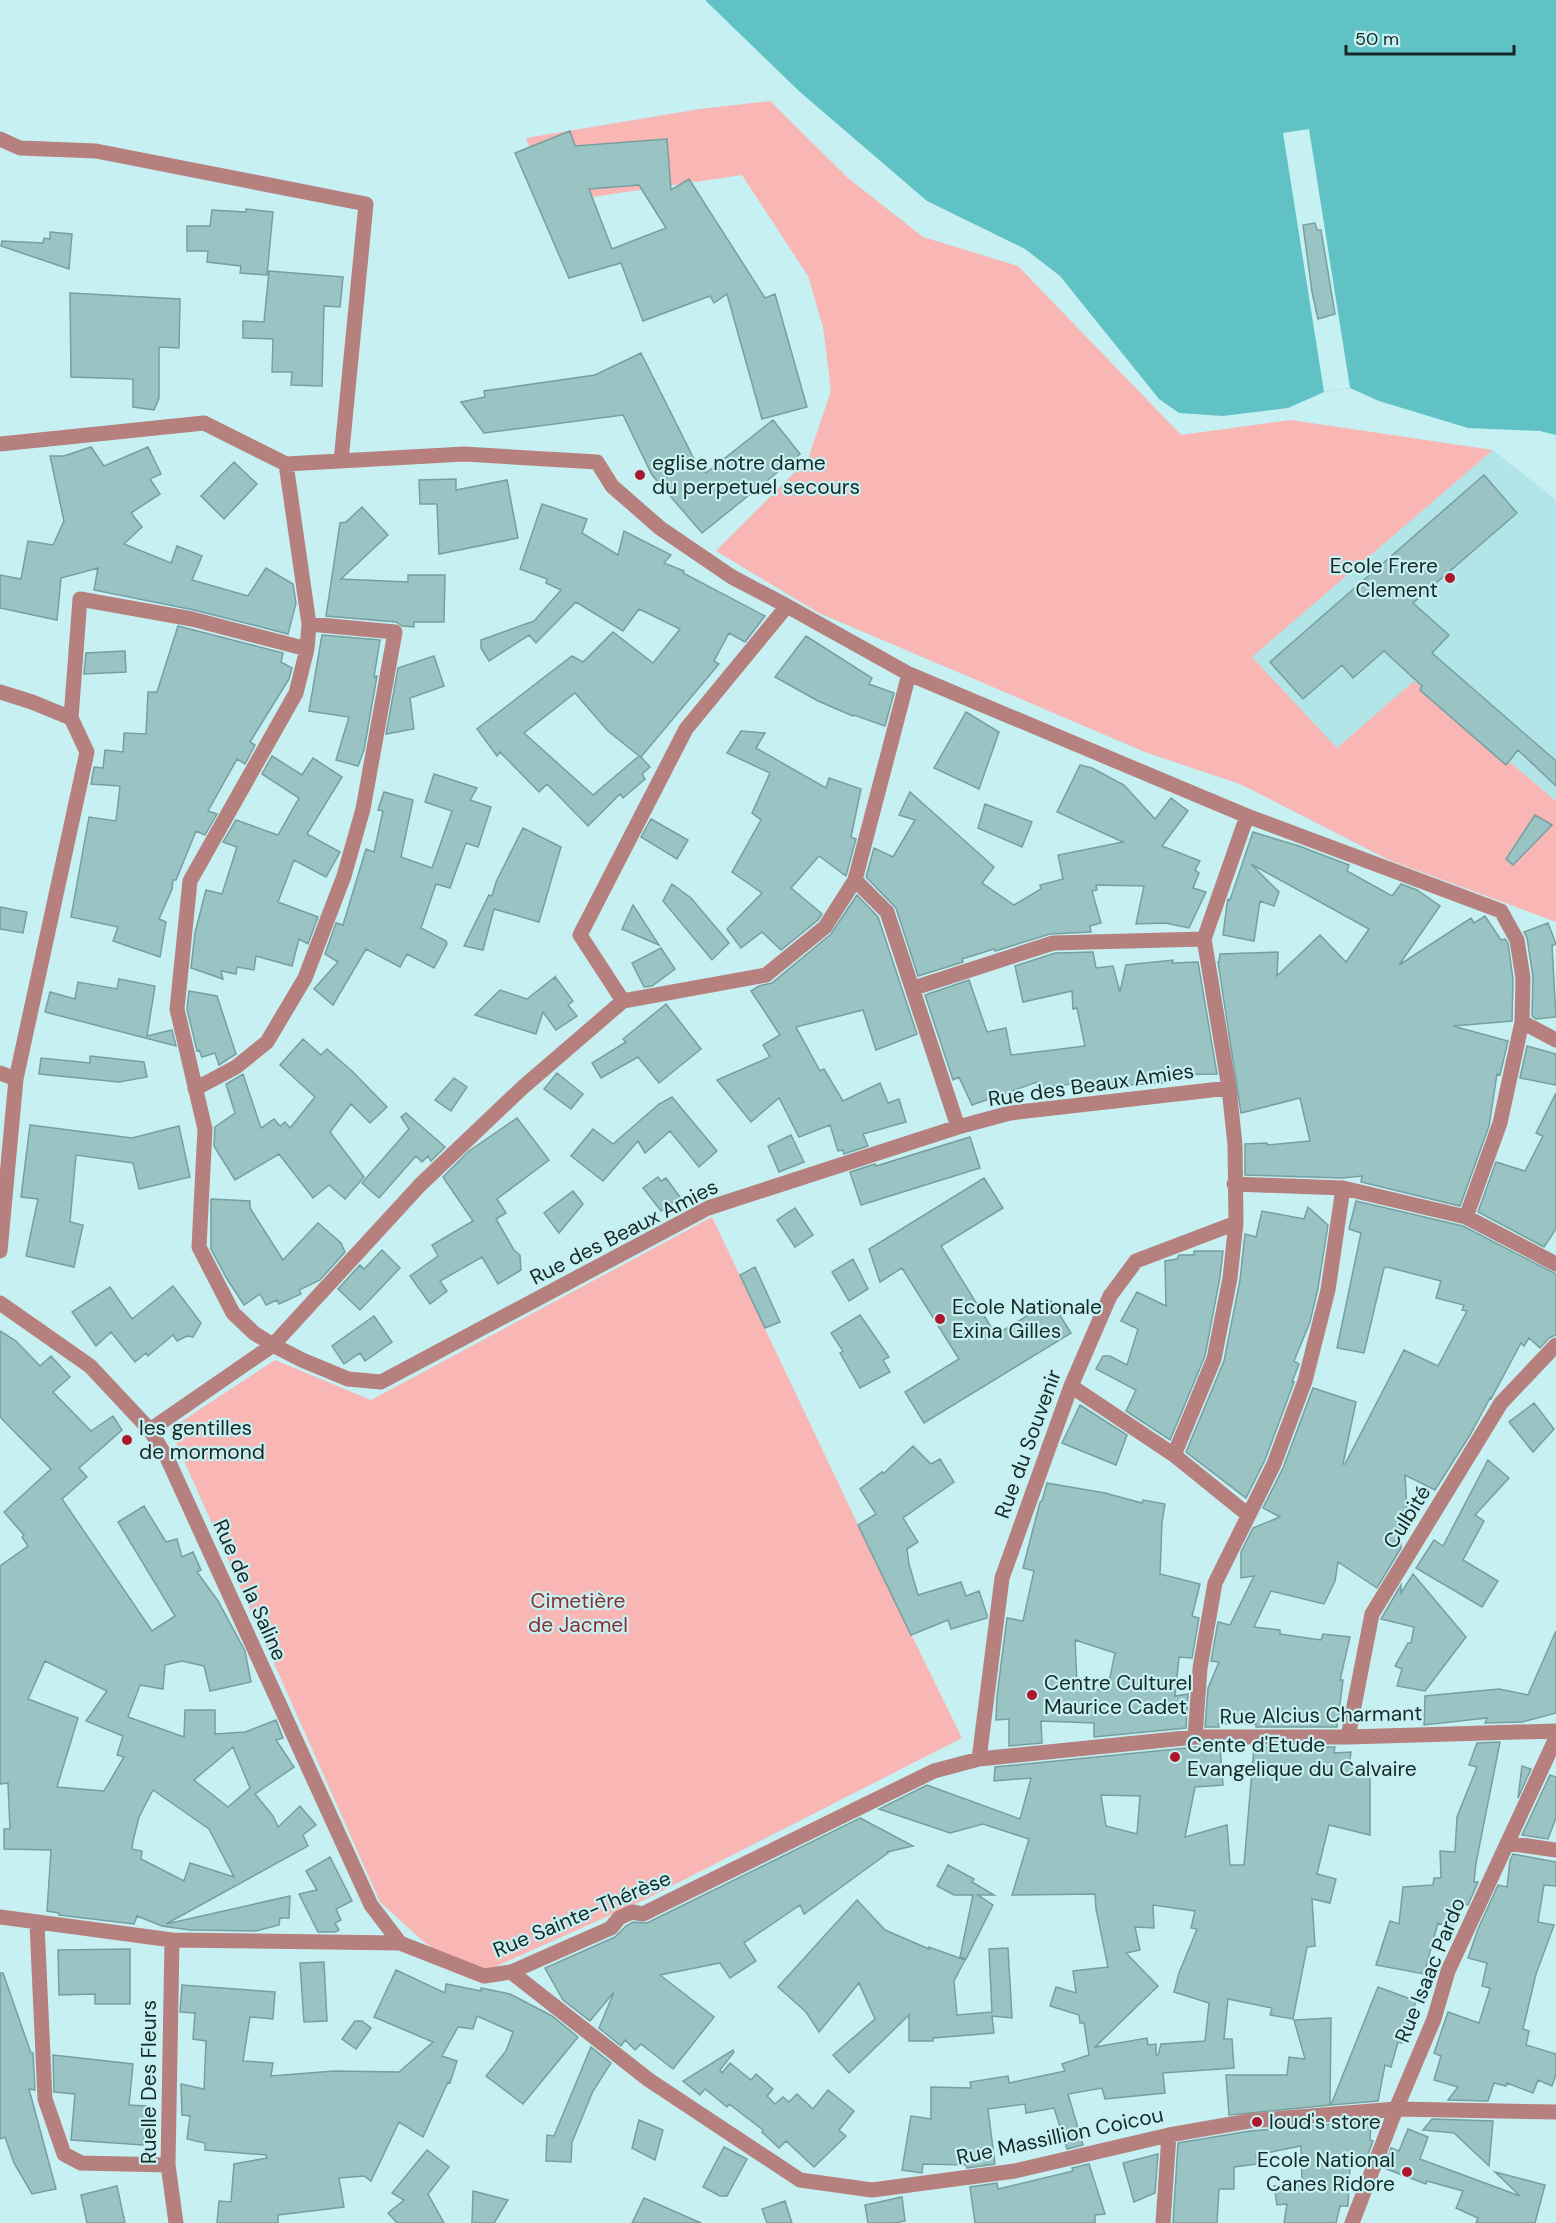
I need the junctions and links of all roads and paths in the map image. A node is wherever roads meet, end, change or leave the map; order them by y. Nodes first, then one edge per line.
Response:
1 (0, 139) edge
2 (0, 444) edge
3 (341, 461) junction
4 (286, 464) junction
5 (788, 606) junction
6 (309, 624) junction
7 (307, 649) junction
8 (909, 674) junction
9 (0, 692) edge
10 (70, 718) junction
11 (1247, 816) junction
12 (855, 880) junction
13 (1204, 939) junction
14 (914, 988) junction
15 (623, 1001) junction
16 (1522, 1022) junction
17 (1556, 1040) edge
18 (0, 1073) edge
19 (16, 1079) junction
20 (195, 1089) junction
21 (1229, 1089) junction
22 (958, 1127) junction
23 (1234, 1184) junction
24 (1343, 1188) junction
25 (1466, 1217) junction
26 (1236, 1223) junction
27 (0, 1251) edge
28 (1556, 1264) edge
29 (0, 1303) edge
30 (273, 1345) junction
31 (1556, 1345) edge
32 (1071, 1386) junction
33 (150, 1430) junction
34 (1174, 1455) junction
35 (1247, 1514) junction
36 (1556, 1731) edge
37 (1196, 1737) junction
38 (1348, 1737) junction
39 (1556, 1737) edge
40 (979, 1759) junction
41 (1507, 1843) junction
42 (1556, 1850) edge
43 (0, 1917) edge
44 (37, 1924) junction
45 (172, 1941) junction
46 (400, 1943) junction
47 (511, 1972) junction
48 (1396, 2109) junction
49 (1556, 2112) edge
50 (1169, 2135) junction
51 (168, 2165) junction
52 (176, 2223) edge
53 (1163, 2223) edge
54 (1352, 2223) edge

1 - 3 street
2 - 4 street
3 - 4 street
3 - 5 street
4 - 6 street, Rue des Beaux Amies
5 - 8 street
5 - 15 street
6 - 7 street, Rue des Beaux Amies
6 - 20 street
7 - 10 street
7 - 20 street, Rue des Beaux Amies
8 - 11 street
8 - 12 street
9 - 10 street
10 - 19 street
11 - 13 street
11 - 16 street
12 - 14 street
12 - 15 street
13 - 14 street
13 - 21 street
14 - 22 street
15 - 30 street
16 - 17 street
16 - 25 street
18 - 19 street
19 - 27 street
20 - 30 street, Rue des Beaux Amies
21 - 22 street, Rue des Beaux Amies
21 - 23 street
22 - 30 street, Rue des Beaux Amies
23 - 24 street
23 - 26 street
24 - 25 street
24 - 35 street
25 - 28 street
26 - 32 street, Rue du Souvenir
26 - 34 street
29 - 33 street, Rue de la Saline
30 - 33 street
31 - 38 street, Culbité
32 - 34 street
32 - 40 street, Rue du Souvenir
33 - 46 street, Rue de la Saline
34 - 35 street
35 - 37 street
36 - 38 street, Rue Alcius Charmant
37 - 38 street, Rue Alcius Charmant
37 - 40 street, Rue Alcius Charmant
39 - 41 street, Rue Isaac Pardo
40 - 47 street, Rue Sainte-Thérèse
41 - 42 street
41 - 48 street, Rue Isaac Pardo
43 - 44 street, Rue Sainte-Thérèse
44 - 45 street, Rue Sainte-Thérèse
44 - 51 street
45 - 46 street, Rue Sainte-Thérèse
45 - 51 street, Ruelle Des Fleurs
46 - 47 street, Rue Sainte-Thérèse
47 - 50 street, Rue Massillion Coicou
48 - 49 street, Rue Massillion Coicou
48 - 50 street, Rue Massillion Coicou
48 - 54 street, Rue Isaac Pardo
50 - 53 street
51 - 52 street, Ruelle Des Fleurs

